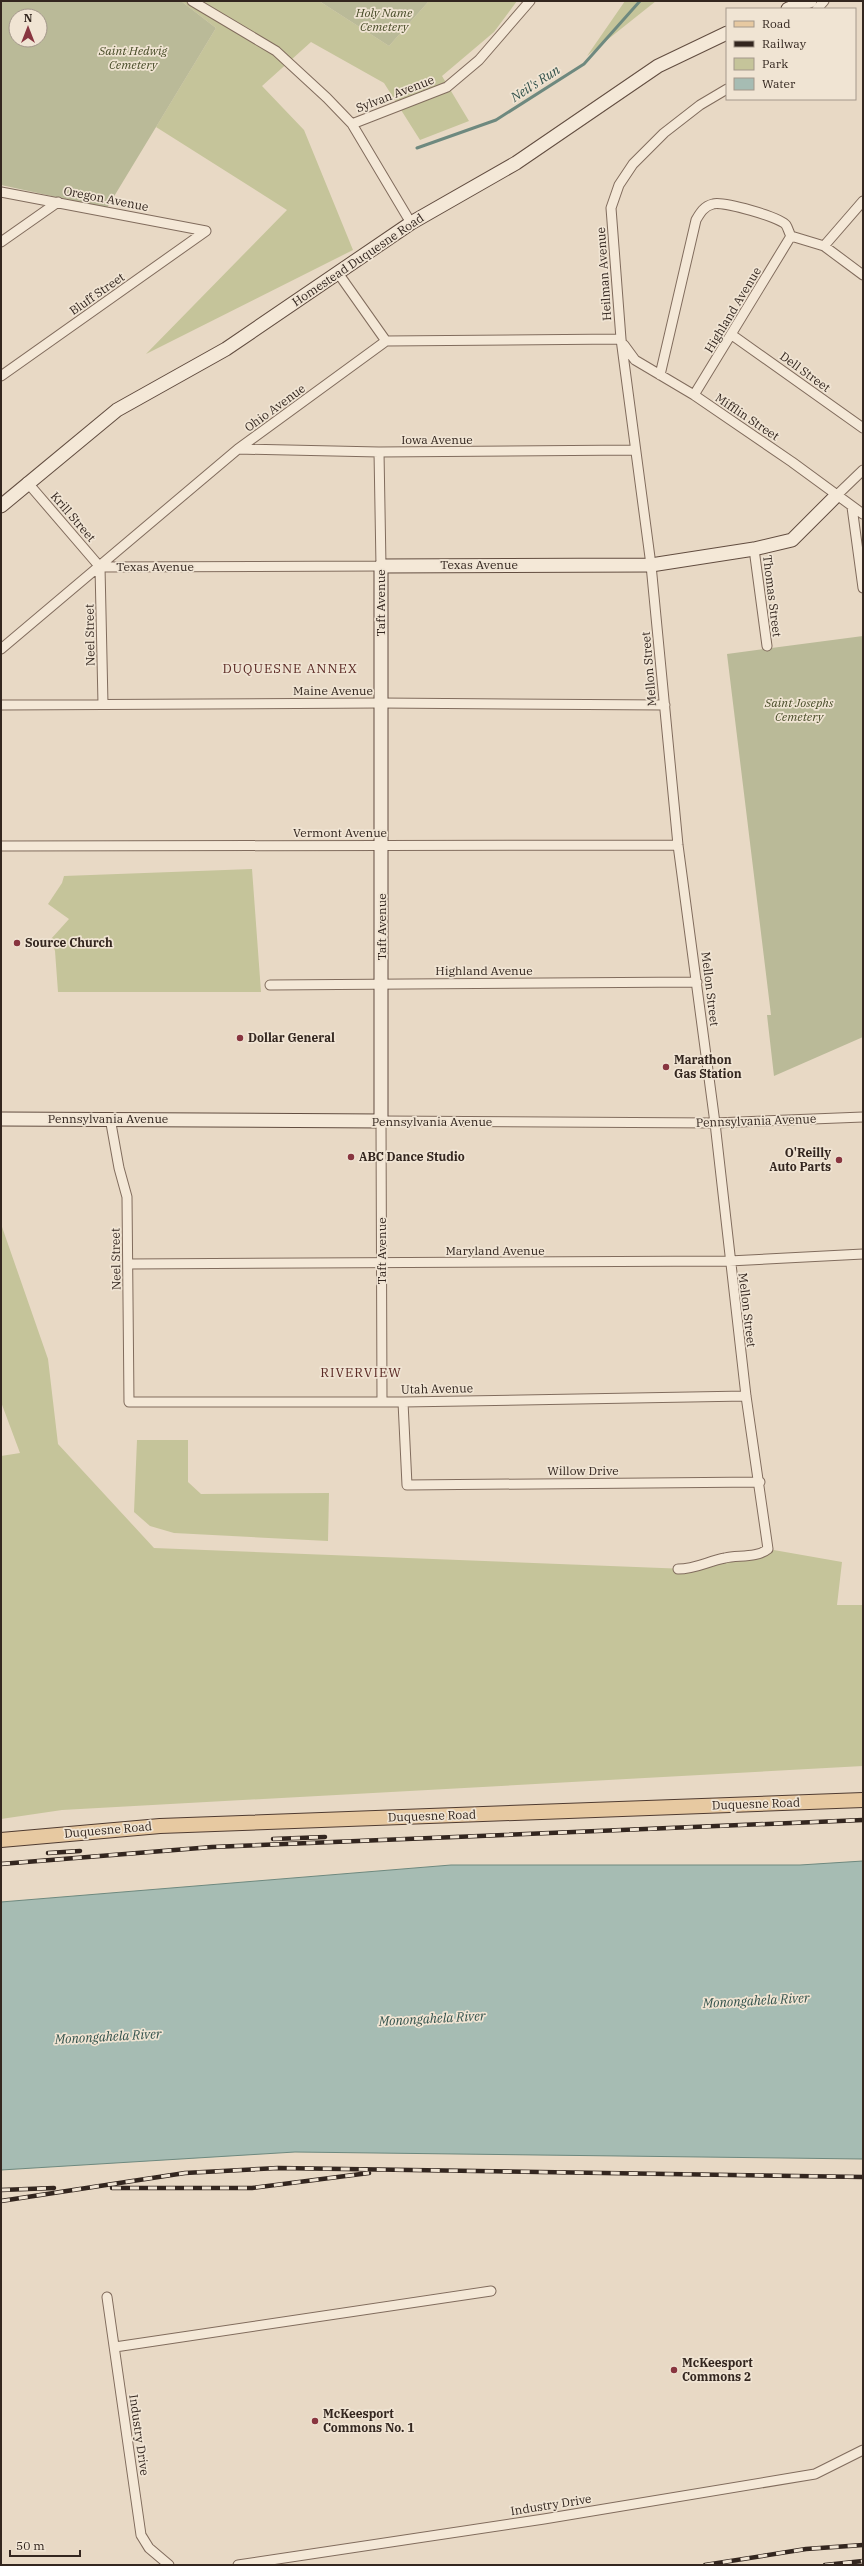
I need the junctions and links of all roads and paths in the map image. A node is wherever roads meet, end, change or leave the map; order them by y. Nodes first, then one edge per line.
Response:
1 (192, 1) edge
2 (530, 1) edge
3 (810, 1) edge
4 (791, 8) edge
5 (726, 33) edge
6 (726, 90) edge
7 (352, 124) junction
8 (1, 192) edge
9 (863, 201) edge
10 (58, 202) junction
11 (411, 223) junction
12 (206, 231) joint
13 (791, 236) junction
14 (1, 242) edge
15 (824, 246) junction
16 (338, 273) junction
17 (863, 275) edge
18 (732, 335) junction
19 (621, 339) junction
20 (386, 341) junction
21 (660, 375) junction
22 (1, 376) edge
23 (694, 395) junction
24 (863, 428) edge
25 (238, 449) junction
26 (635, 450) junction
27 (379, 452) junction
28 (863, 470) edge
29 (27, 482) junction
30 (836, 496) junction
31 (1, 506) edge
32 (852, 507) junction
33 (863, 514) edge
34 (754, 549) junction
35 (651, 565) junction
36 (381, 566) junction
37 (100, 567) junction
38 (863, 588) edge
39 (767, 646) dead end
40 (1, 649) edge
41 (380, 703) junction
42 (103, 704) junction
43 (1, 705) edge
44 (665, 705) junction
45 (382, 845) junction
46 (678, 845) junction
47 (1, 846) edge
48 (698, 982) junction
49 (382, 984) junction
50 (270, 985) dead end
51 (863, 1117) edge
52 (110, 1118) junction
53 (1, 1119) edge
54 (381, 1122) junction
55 (715, 1123) junction
56 (863, 1254) edge
57 (729, 1261) junction
58 (128, 1264) junction
59 (383, 1264) junction
60 (746, 1396) junction
61 (129, 1402) joint
62 (382, 1402) junction
63 (403, 1402) junction
64 (760, 1482) junction
65 (678, 1569) dead end
66 (863, 1800) edge
67 (1, 1840) edge
68 (491, 2291) dead end
69 (107, 2297) dead end
70 (115, 2347) junction
71 (863, 2450) edge
72 (169, 2565) edge
73 (238, 2565) edge

1 - 7 street
2 - 7 street, Sylvan Avenue
3 - 4 street
5 - 11 street, Homestead Duquesne Road
6 - 19 street, Heilman Avenue
7 - 11 street
8 - 10 street, Oregon Avenue
9 - 15 street
10 - 12 street, Oregon Avenue
10 - 14 street
11 - 16 street, Homestead Duquesne Road
12 - 22 street, Bluff Street
13 - 15 street
13 - 18 street, Highland Avenue
13 - 21 street
15 - 17 street
16 - 20 street
16 - 29 street, Homestead Duquesne Road
18 - 23 street, Highland Avenue
18 - 24 street, Dell Street
19 - 20 street
19 - 21 street, Mifflin Street
19 - 26 street, Mellon Street
20 - 25 street, Ohio Avenue
21 - 23 street, Mifflin Street
23 - 30 street, Mifflin Street
25 - 27 street, Iowa Avenue
25 - 37 street, Ohio Avenue
26 - 27 street, Iowa Avenue
26 - 35 street, Mellon Street
27 - 36 street, Taft Avenue
28 - 30 street
29 - 31 street, Homestead Duquesne Road
29 - 37 street, Krill Street
30 - 32 street, Mifflin Street
30 - 34 street, Texas Avenue
32 - 33 street, Mifflin Street
32 - 38 street
34 - 35 street, Texas Avenue
34 - 39 street, Thomas Street
35 - 36 street, Texas Avenue
35 - 44 street, Mellon Street
36 - 37 street, Texas Avenue
36 - 41 street, Taft Avenue
37 - 40 street, Ohio Avenue
37 - 42 street, Neel Street
41 - 42 street, Maine Avenue
41 - 44 street, Maine Avenue
41 - 45 street, Taft Avenue
42 - 43 street, Maine Avenue
44 - 46 street, Mellon Street
45 - 46 street, Vermont Avenue
45 - 47 street, Vermont Avenue
45 - 49 street, Taft Avenue
46 - 48 street, Mellon Street
48 - 49 street, Highland Avenue
48 - 55 street, Mellon Street
49 - 50 street, Highland Avenue
49 - 54 street, Taft Avenue
51 - 55 street, Pennsylvania Avenue
52 - 53 street, Pennsylvania Avenue
52 - 54 street, Pennsylvania Avenue
52 - 58 street, Neel Street
54 - 55 street, Pennsylvania Avenue
54 - 59 street, Taft Avenue
55 - 57 street, Mellon Street
56 - 57 street, Maryland Avenue
57 - 59 street, Maryland Avenue
57 - 60 street, Mellon Street
58 - 59 street, Maryland Avenue
58 - 61 street, Neel Street
59 - 62 street, Taft Avenue
60 - 63 street, Utah Avenue
60 - 64 street, Mellon Street
61 - 62 street, Utah Avenue
62 - 63 street, Utah Avenue
63 - 64 street, Willow Drive
64 - 65 street, Mellon Street
66 - 67 main road, Duquesne Road
68 - 70 street
69 - 70 street, Industry Drive
70 - 72 street, Industry Drive
71 - 73 street, Industry Drive

